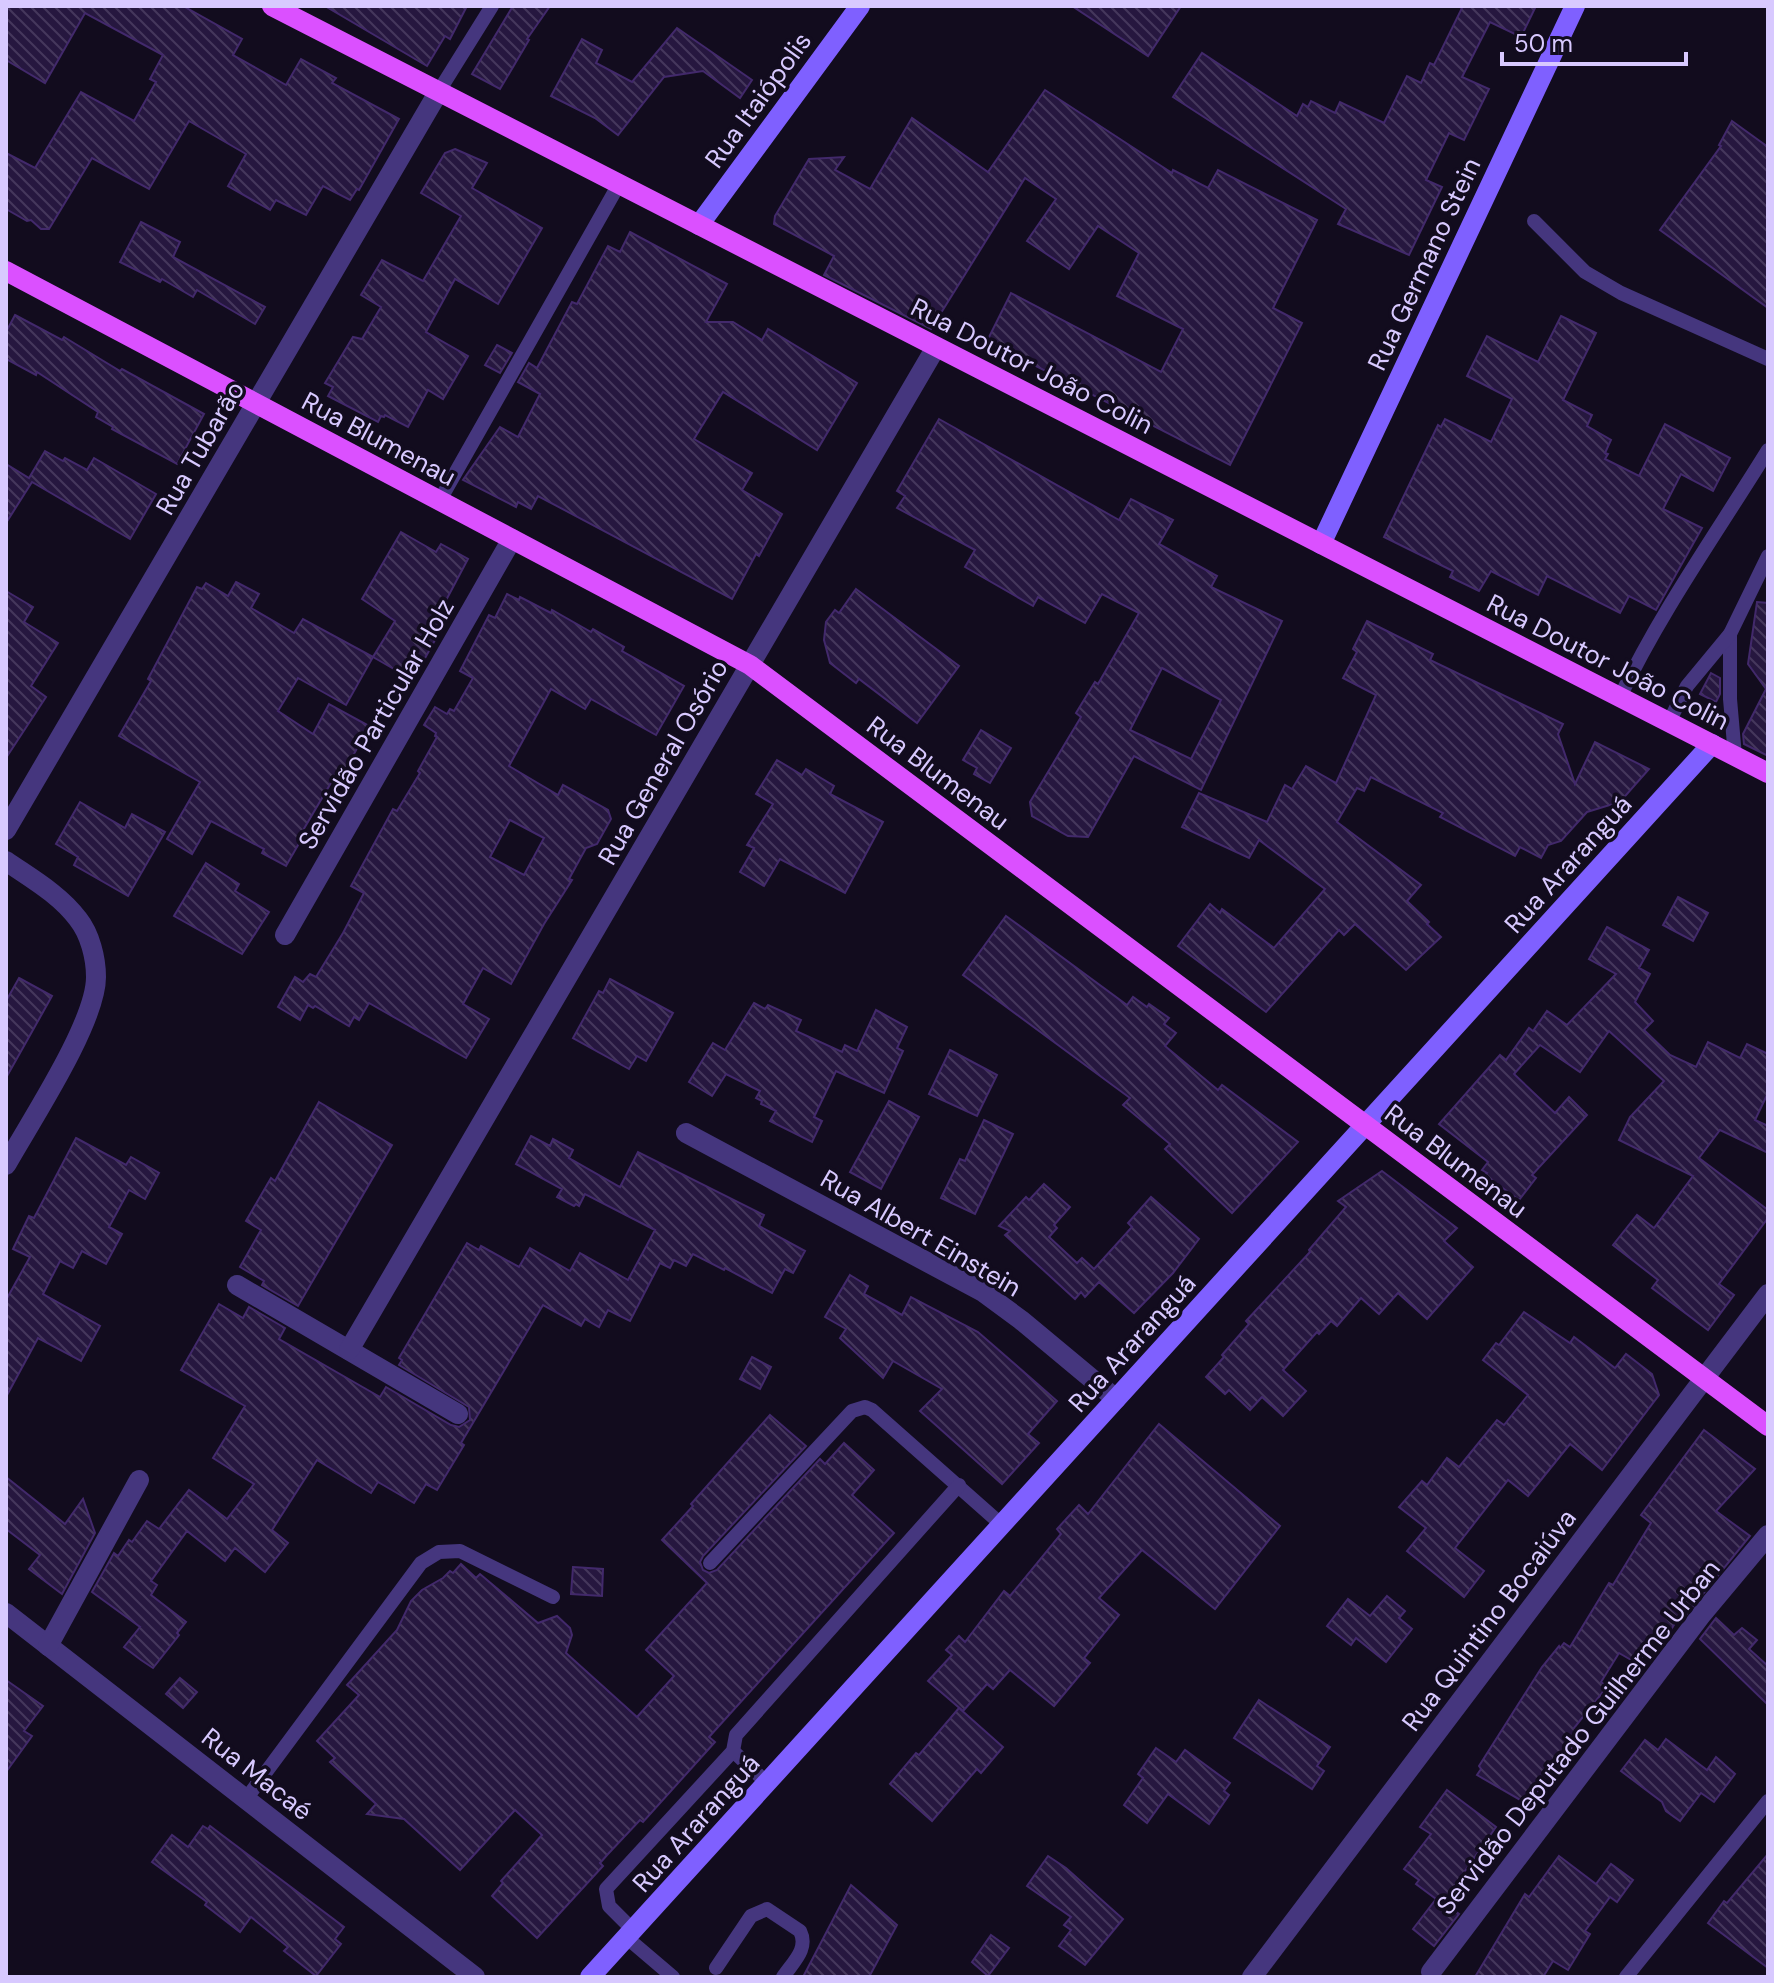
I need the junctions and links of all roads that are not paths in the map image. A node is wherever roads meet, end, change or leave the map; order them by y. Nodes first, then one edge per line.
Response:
1 (272, 6) edge
2 (492, 6) edge
3 (860, 6) edge
4 (1575, 6) edge
5 (301, 12) edge
6 (439, 91) junction
7 (619, 184) junction
8 (1534, 221) dead end
9 (699, 225) junction
10 (6, 271) edge
11 (936, 347) junction
12 (1768, 359) edge
13 (256, 403) junction
14 (1768, 450) edge
15 (440, 500) junction
16 (512, 539) junction
17 (1321, 544) junction
18 (1768, 556) edge
19 (1730, 634) junction
20 (750, 665) junction
21 (1620, 697) junction
22 (1669, 722) junction
23 (1712, 744) junction
24 (1735, 756) junction
25 (1768, 773) edge
26 (6, 830) edge
27 (6, 861) edge
28 (285, 935) dead end
29 (1366, 1125) junction
30 (686, 1133) dead end
31 (6, 1165) edge
32 (237, 1285) dead end
33 (1768, 1294) edge
34 (349, 1350) junction
35 (1704, 1379) junction
36 (1116, 1399) junction
37 (458, 1414) dead end
38 (1768, 1426) edge
39 (139, 1480) dead end
40 (959, 1485) junction
41 (1002, 1525) junction
42 (1768, 1535) edge
43 (710, 1563) dead end
44 (553, 1597) dead end
45 (6, 1613) edge
46 (48, 1646) junction
47 (733, 1751) junction
48 (767, 1783) junction
49 (246, 1799) junction
50 (1768, 1801) edge
51 (630, 1934) junction
52 (716, 1968) dead end
53 (1431, 1972) dead end
54 (475, 1977) edge
55 (590, 1977) edge
56 (673, 1977) edge
57 (783, 1977) edge
58 (1252, 1977) edge
59 (1626, 1977) edge

1 - 5 main road, Rua Doutor João Colin
2 - 6 lane
3 - 9 street, Rua Itaiópolis
4 - 17 street, Rua Germano Stein
5 - 6 main road, Rua Doutor João Colin
6 - 7 main road, Rua Doutor João Colin
6 - 13 street, Rua Tubarão
7 - 9 main road, Rua Doutor João Colin
7 - 15 lane
8 - 12 lane
9 - 11 main road, Rua Doutor João Colin
10 - 13 main road, Rua Blumenau
11 - 17 main road, Rua Doutor João Colin
11 - 20 street, Rua General Osório
13 - 15 main road, Rua Blumenau
13 - 26 street, Rua Tubarão
14 - 21 lane
15 - 16 main road, Rua Blumenau
16 - 20 main road, Rua Blumenau
16 - 28 street, Servidão Particular Holz
17 - 21 main road, Rua Doutor João Colin
18 - 19 lane
19 - 22 lane
19 - 24 lane
20 - 29 main road, Rua Blumenau
20 - 34 street, Rua General Osório
21 - 22 main road, Rua Doutor João Colin
22 - 23 main road, Rua Doutor João Colin
23 - 24 main road, Rua Doutor João Colin
23 - 29 street, Rua Araranguá
24 - 25 main road, Rua Doutor João Colin
27 - 31 street
29 - 35 main road, Rua Blumenau
29 - 36 street, Rua Araranguá
30 - 36 street, Rua Albert Einstein
32 - 34 street
33 - 35 street, Rua Quintino Bocaiúva
34 - 37 street
35 - 38 main road, Rua Blumenau
35 - 58 street, Rua Quintino Bocaiúva
36 - 41 street, Rua Araranguá
39 - 46 street
40 - 41 lane
40 - 43 lane
40 - 47 lane
41 - 48 street, Rua Araranguá
42 - 53 street, Servidão Deputado Guilherme Urban
44 - 49 lane
45 - 46 street, Rua Macaé
46 - 49 street, Rua Macaé
47 - 48 lane
47 - 51 lane
48 - 51 street, Rua Araranguá
49 - 54 street, Rua Macaé
50 - 59 lane
51 - 55 street, Rua Araranguá
51 - 56 lane
52 - 57 lane

